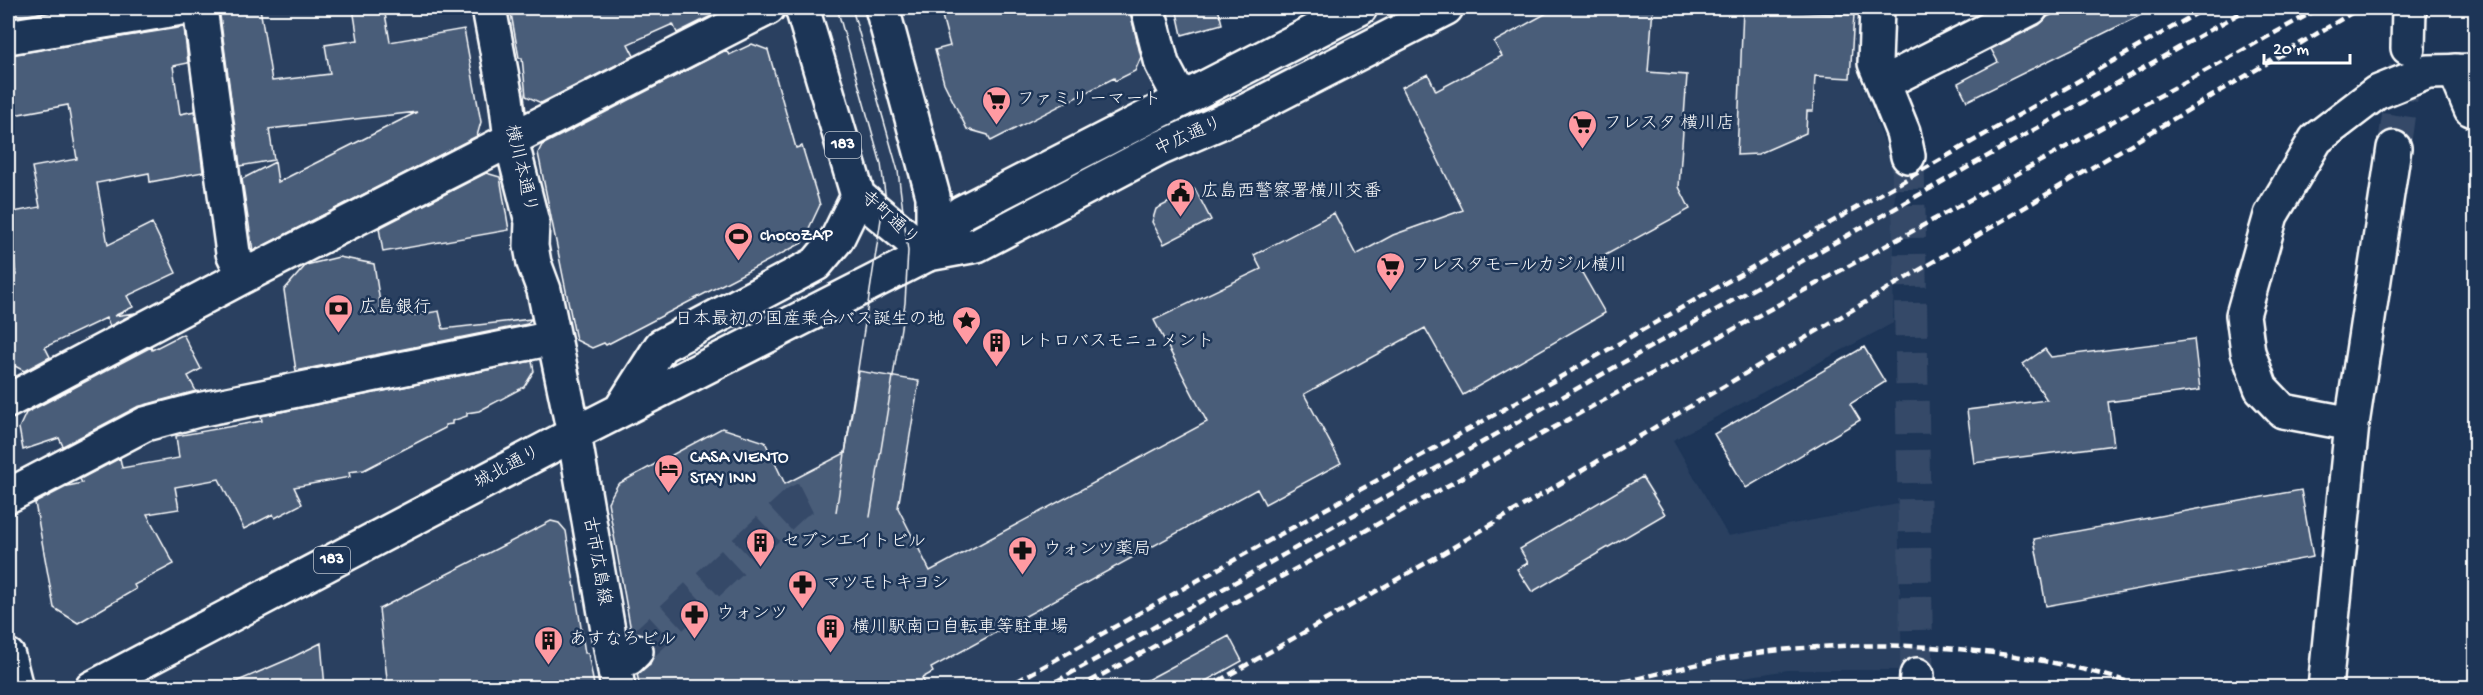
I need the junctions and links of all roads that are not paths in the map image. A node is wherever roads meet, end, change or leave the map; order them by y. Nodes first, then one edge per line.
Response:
1 (182, 8) edge
2 (200, 8) edge
3 (489, 8) edge
4 (768, 8) edge
5 (802, 8) edge
6 (882, 8) edge
7 (1148, 8) edge
8 (1446, 8) edge
9 (1877, 8) edge
10 (2031, 8) edge
11 (2409, 8) edge
12 (1342, 12) edge
13 (8, 37) edge
14 (2408, 48) tunnel mouth
15 (1351, 57) junction
16 (2465, 70) edge
17 (1885, 82) junction
18 (1181, 100) junction
19 (2475, 111) edge
20 (511, 140) junction
21 (2394, 148) tunnel mouth
22 (1908, 156) tunnel mouth
23 (858, 196) junction
24 (928, 254) junction
25 (244, 276) junction
26 (553, 338) junction
27 (8, 401) edge
28 (621, 410) junction
29 (2352, 424) junction
30 (574, 434) junction
31 (8, 496) edge
32 (8, 656) edge
33 (628, 665) edge
34 (16, 687) edge
35 (92, 687) edge
36 (2325, 687) edge

1 - 13 main road
2 - 25 main road
3 - 20 main road, 横川本通り
4 - 20 main road
5 - 23 main road, 寺町通り / 183
6 - 24 main road, 寺町通り
7 - 18 main road
8 - 15 main road, 中広通り
9 - 17 main road
10 - 17 main road
11 - 14 main road
12 - 15 main road
12 - 18 main road
15 - 24 main road, 中広通り
16 - 19 main road
16 - 29 main road
17 - 22 main road
18 - 24 main road
20 - 25 main road
20 - 26 main road, 横川本通り
21 - 29 main road
23 - 24 main road, 寺町通り
23 - 28 main road
24 - 28 main road, 城北通り / 183
25 - 27 main road
26 - 30 main road, 横川本通り
26 - 31 main road
28 - 30 main road, 城北通り / 183
29 - 36 main road
30 - 33 main road, 古市広島線
30 - 35 main road, 城北通り / 183
32 - 34 main road

